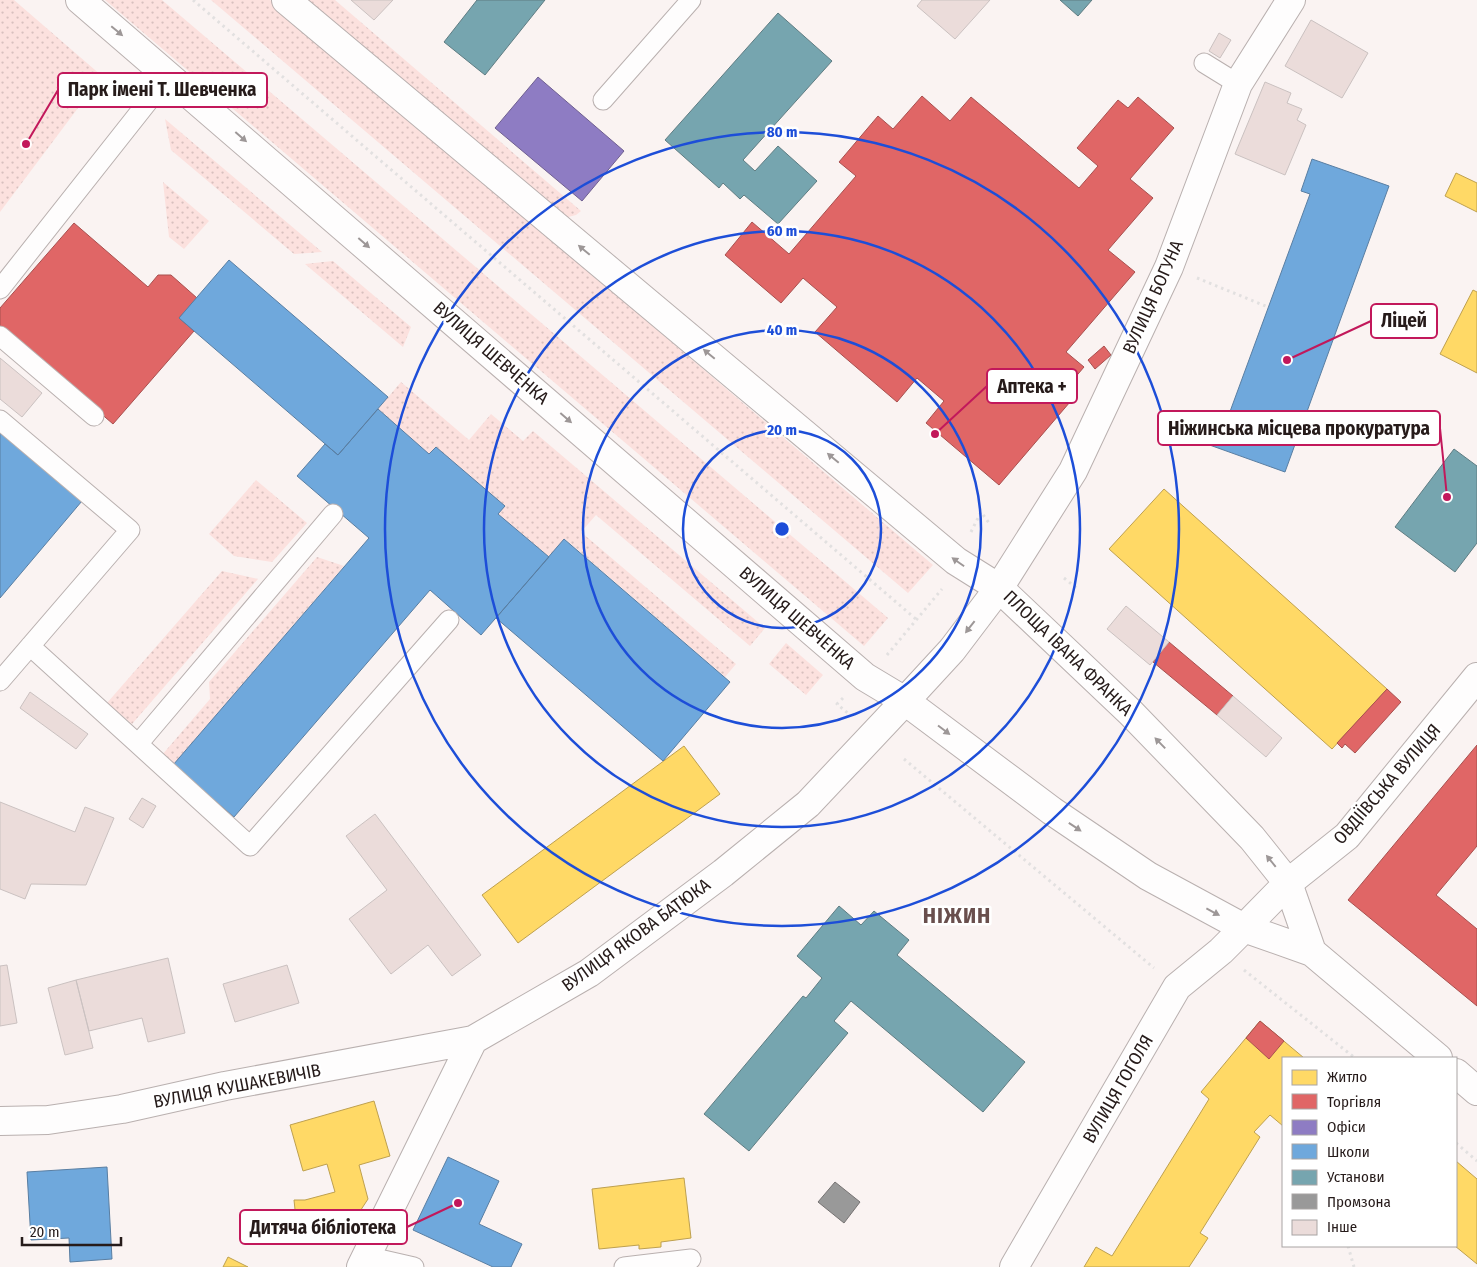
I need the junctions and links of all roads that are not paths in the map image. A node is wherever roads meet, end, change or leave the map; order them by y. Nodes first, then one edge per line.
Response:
1 (80, 0) edge
2 (286, 0) edge
3 (691, 0) edge
4 (1292, 0) edge
5 (1204, 63) dead end
6 (169, 75) junction
7 (1238, 84) junction
8 (603, 100) dead end
9 (0, 289) edge
10 (0, 336) edge
11 (94, 416) dead end
12 (0, 420) edge
13 (333, 514) dead end
14 (1000, 588) junction
15 (449, 620) dead end
16 (30, 646) junction
17 (1477, 677) edge
18 (0, 681) edge
19 (905, 701) junction
20 (138, 744) junction
21 (1288, 883) junction
22 (1244, 928) junction
23 (1312, 952) junction
24 (473, 1040) junction
25 (1437, 1057) edge
26 (1457, 1074) edge
27 (1477, 1091) edge
28 (0, 1121) edge
29 (691, 1259) dead end
30 (364, 1262) edge
31 (648, 1266) edge
32 (414, 1267) edge
33 (624, 1267) edge
34 (1014, 1267) edge

1 -> 6 main road, ВУЛИЦЯ ШЕВЧЕНКА
14 -> 2 main road
3 - 8 lane
4 - 7 main road, ВУЛИЦЯ БОГУНА
5 - 7 lane
6 - 9 lane
6 -> 19 main road, ВУЛИЦЯ ШЕВЧЕНКА
7 - 14 main road, ВУЛИЦЯ БОГУНА
10 - 11 lane
12 - 16 lane
13 - 20 lane
14 -> 19 main road, ПЛОЩА ІВАНА ФРАНКА
21 -> 14 main road, ПЛОЩА ІВАНА ФРАНКА
15 - 20 lane
16 - 18 lane
16 - 20 lane
17 - 21 main road, ОВДІЇВСЬКА ВУЛИЦЯ
19 -> 22 main road
19 - 24 main road, ВУЛИЦЯ ЯКОВА БАТЮКА
21 - 22 main road
21 - 23 main road, ПЛОЩА ІВАНА ФРАНКА
22 - 23 main road
22 - 34 main road, ВУЛИЦЯ ГОГОЛЯ
23 - 25 main road
24 - 28 main road, ВУЛИЦЯ КУШАКЕВИЧІВ
24 - 30 main road
26 - 27 main road
29 - 31 lane
30 - 32 lane
31 - 33 lane

